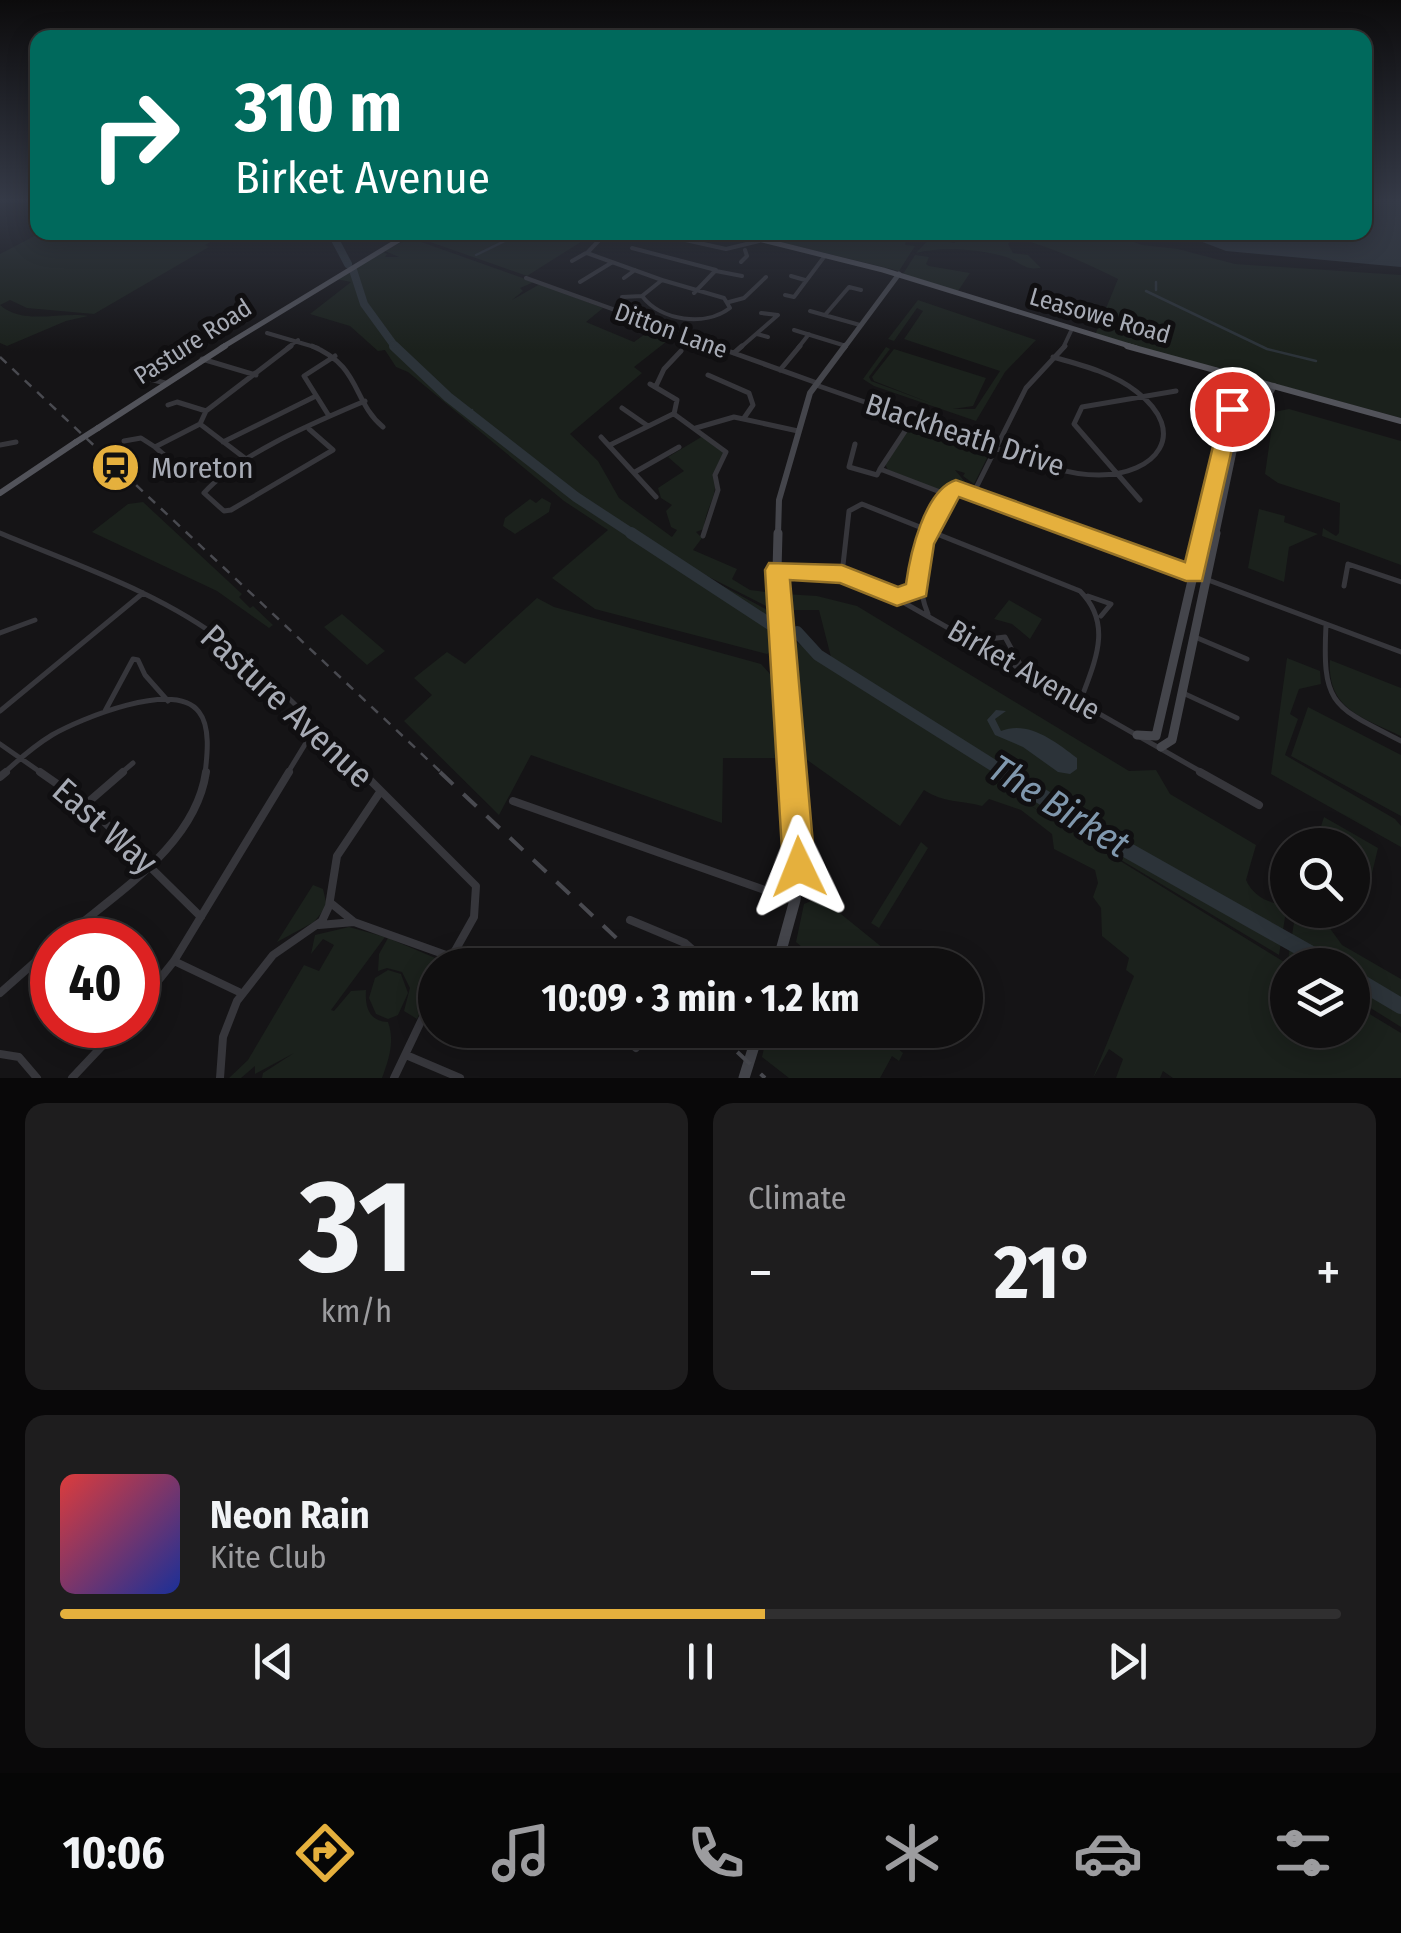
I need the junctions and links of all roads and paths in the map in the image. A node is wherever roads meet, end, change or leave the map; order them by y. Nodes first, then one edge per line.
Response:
1 (380, 251) edge
2 (644, 251) edge
3 (745, 251) edge
4 (801, 251) edge
5 (587, 252) joint
6 (824, 257) junction
7 (636, 260) dead end
8 (572, 261) dead end
9 (612, 262) junction
10 (741, 262) dead end
11 (627, 267) junction
12 (635, 270) junction
13 (716, 271) junction
14 (742, 276) dead end
15 (790, 276) dead end
16 (898, 276) junction
17 (766, 277) dead end
18 (526, 278) dead end
19 (624, 278) dead end
20 (662, 279) junction
21 (804, 280) junction
22 (580, 282) dead end
23 (862, 290) dead end
24 (694, 293) junction
25 (785, 295) dead end
26 (642, 296) junction
27 (622, 297) dead end
28 (730, 302) junction
29 (810, 311) dead end
30 (761, 313) dead end
31 (825, 315) junction
32 (861, 326) junction
33 (794, 330) dead end
34 (267, 332) dead end
35 (1070, 332) junction
36 (757, 334) junction
37 (809, 334) junction
38 (768, 338) dead end
39 (298, 340) junction
40 (846, 346) junction
41 (681, 352) dead end
42 (734, 353) junction
43 (336, 356) junction
44 (1053, 357) junction
45 (202, 359) junction
46 (780, 370) junction
47 (1214, 372) junction
48 (256, 375) junction
49 (708, 375) dead end
50 (142, 377) dead end
51 (165, 384) junction
52 (816, 384) junction
53 (1274, 388) junction
54 (1236, 389) junction
55 (1176, 391) dead end
56 (1246, 392) junction
57 (1143, 396) junction
58 (314, 397) junction
59 (365, 400) junction
60 (168, 405) dead end
61 (622, 408) dead end
62 (206, 411) junction
63 (674, 414) junction
64 (330, 416) junction
65 (744, 418) junction
66 (913, 419) junction
67 (1401, 423) edge
68 (200, 424) junction
69 (648, 426) junction
70 (383, 427) dead end
71 (696, 428) junction
72 (309, 429) junction
73 (1228, 430) junction
74 (798, 431) junction
75 (1238, 433) junction
76 (601, 437) dead end
77 (16, 442) dead end
78 (124, 442) dead end
79 (223, 442) junction
80 (854, 444) dead end
81 (0, 445) edge
82 (610, 445) junction
83 (155, 447) junction
84 (679, 447) dead end
85 (995, 448) junction
86 (246, 459) junction
87 (1220, 462) junction
88 (1232, 465) junction
89 (177, 466) dead end
90 (880, 470) junction
91 (636, 472) junction
92 (1117, 474) junction
93 (974, 492) junction
94 (0, 493) edge
95 (948, 496) junction
96 (656, 497) dead end
97 (1140, 500) dead end
98 (1210, 508) junction
99 (1221, 512) junction
100 (928, 530) junction
101 (0, 532) edge
102 (703, 536) dead end
103 (777, 570) junction
104 (842, 574) junction
105 (1194, 574) junction
106 (1207, 579) junction
107 (1401, 582) edge
108 (1344, 586) dead end
109 (918, 590) junction
110 (143, 592) junction
111 (1086, 596) junction
112 (897, 597) junction
113 (928, 614) junction
114 (1101, 616) junction
115 (36, 620) dead end
116 (1326, 624) junction
117 (0, 632) edge
118 (1180, 635) junction
119 (1194, 638) junction
120 (974, 641) junction
121 (1401, 652) edge
122 (1248, 659) dead end
123 (1022, 669) junction
124 (1168, 687) junction
125 (1183, 693) junction
126 (15, 698) junction
127 (0, 700) edge
128 (168, 700) junction
129 (1080, 702) junction
130 (0, 711) edge
131 (105, 711) junction
132 (1237, 718) dead end
133 (316, 728) junction
134 (1137, 735) junction
135 (1401, 740) edge
136 (0, 744) edge
137 (1161, 748) junction
138 (22, 757) junction
139 (133, 763) dead end
140 (0, 776) edge
141 (380, 792) junction
142 (513, 801) dead end
143 (86, 804) junction
144 (1259, 805) dead end
145 (149, 862) junction
146 (795, 900) junction
147 (332, 904) junction
148 (202, 917) junction
149 (86, 918) edge
150 (630, 920) dead end
151 (354, 922) junction
152 (319, 925) junction
153 (418, 948) edge
154 (456, 948) edge
155 (691, 948) edge
156 (782, 948) edge
157 (174, 962) junction
158 (30, 967) edge
159 (160, 979) edge
160 (239, 992) junction
161 (0, 994) edge
162 (418, 1029) edge
163 (100, 1048) edge
164 (753, 1048) edge
165 (0, 1054) edge
166 (406, 1055) junction
167 (38, 1078) edge
168 (72, 1078) edge
169 (220, 1078) edge
170 (394, 1078) edge
171 (460, 1078) edge
172 (744, 1078) edge

1 - 45 main road, Pasture Road
2 - 13 street
3 - 10 street
4 - 6 main road, Leasowe Road
5 - 8 street
5 - 9 street
6 - 16 main road, Leasowe Road
6 - 21 street
7 - 11 street
9 - 11 street
9 - 22 street
11 - 12 street
12 - 19 street
12 - 20 street
13 - 14 street
13 - 24 street
15 - 21 street
16 - 32 street
16 - 35 main road, Leasowe Road
17 - 28 street
18 - 42 street, Ditton Lane
20 - 24 street
20 - 26 street
21 - 25 street
23 - 31 street
24 - 28 street
26 - 27 street
26 - 28 street
29 - 31 street
30 - 36 street
31 - 32 street
32 - 40 street
33 - 37 street
34 - 39 street
35 - 44 street
35 - 47 main road, Leasowe Road
36 - 38 street
36 - 42 street
37 - 40 street
37 - 46 street
39 - 43 street
39 - 48 street
40 - 52 street
41 - 63 street
42 - 46 street, Ditton Lane
43 - 58 street
43 - 59 street
44 - 57 street
44 - 85 street
45 - 48 street
45 - 51 main road, Pasture Road
46 - 52 street, Ditton Lane
47 - 53 main road, Leasowe Road
47 - 54 street, Leasowe Road
48 - 62 street
49 - 65 street
50 - 51 street
51 - 94 main road, Pasture Road, bridge
52 - 66 street, Blackheath Drive
52 - 74 street
53 - 56 street, Leasowe Road
53 - 67 main road, Leasowe Road
54 - 56 street, Leasowe Road
54 - 73 street
55 - 57 street
56 - 75 street
57 - 92 street
57 - 92 street
58 - 64 street
58 - 79 street
59 - 64 street
59 - 70 street
60 - 62 street
61 - 69 street
62 - 68 street
63 - 69 street
63 - 71 street
64 - 72 street
65 - 71 street
65 - 74 street
66 - 85 street, Blackheath Drive
66 - 90 street
68 - 79 street
68 - 83 street
69 - 82 street
71 - 102 street
72 - 86 street
72 - 86 street
73 - 75 street
73 - 87 street
74 - 103 street
75 - 88 street
76 - 82 street
77 - 81 street
78 - 83 street
79 - 86 street
80 - 90 street
82 - 91 street
83 - 89 street
84 - 91 street
85 - 92 street, Blackheath Drive
85 - 93 street
87 - 88 street
87 - 98 street
88 - 99 street
90 - 95 street
91 - 96 street
92 - 97 street
93 - 95 street
93 - 105 street
95 - 100 street
98 - 99 street
98 - 105 street
99 - 106 street
100 - 104 street
100 - 109 street
100 - 111 street
101 - 110 street, Pasture Avenue
103 - 104 street, Birket Avenue
103 - 146 street
104 - 112 street, Birket Avenue
105 - 106 street
105 - 118 street
106 - 116 street
106 - 119 street
107 - 108 street
109 - 112 street
109 - 113 street
110 - 126 street
110 - 133 street, Pasture Avenue
111 - 114 street
111 - 114 street
112 - 113 street, Birket Avenue
113 - 120 street, Birket Avenue
114 - 129 street
115 - 117 street
116 - 121 street
116 - 135 street
118 - 119 street
118 - 124 street
119 - 122 street
119 - 125 street
120 - 123 street, Birket Avenue
120 - 123 street
123 - 129 street, Birket Avenue
124 - 125 street
124 - 134 street
125 - 132 street
125 - 137 street
126 - 127 street
126 - 130 street
128 - 131 street
128 - 131 street
128 - 145 street
129 - 134 street, Birket Avenue
131 - 138 street
133 - 141 street, Pasture Avenue
133 - 148 street
134 - 137 street, Birket Avenue
136 - 138 street, East Way
137 - 144 street, Birket Avenue
138 - 140 street
138 - 143 street, East Way
139 - 143 street
141 - 147 street
141 - 154 street, Pasture Avenue
142 - 146 street
143 - 145 street, East Way
145 - 148 street, East Way
145 - 149 street
146 - 156 street
147 - 151 street
147 - 152 street
148 - 157 street
150 - 155 street
151 - 152 street
151 - 153 street
152 - 160 street
157 - 159 street
157 - 160 street
158 - 161 street
160 - 169 street
162 - 166 street
163 - 168 street
164 - 172 street
165 - 167 street
166 - 170 street
166 - 171 street

